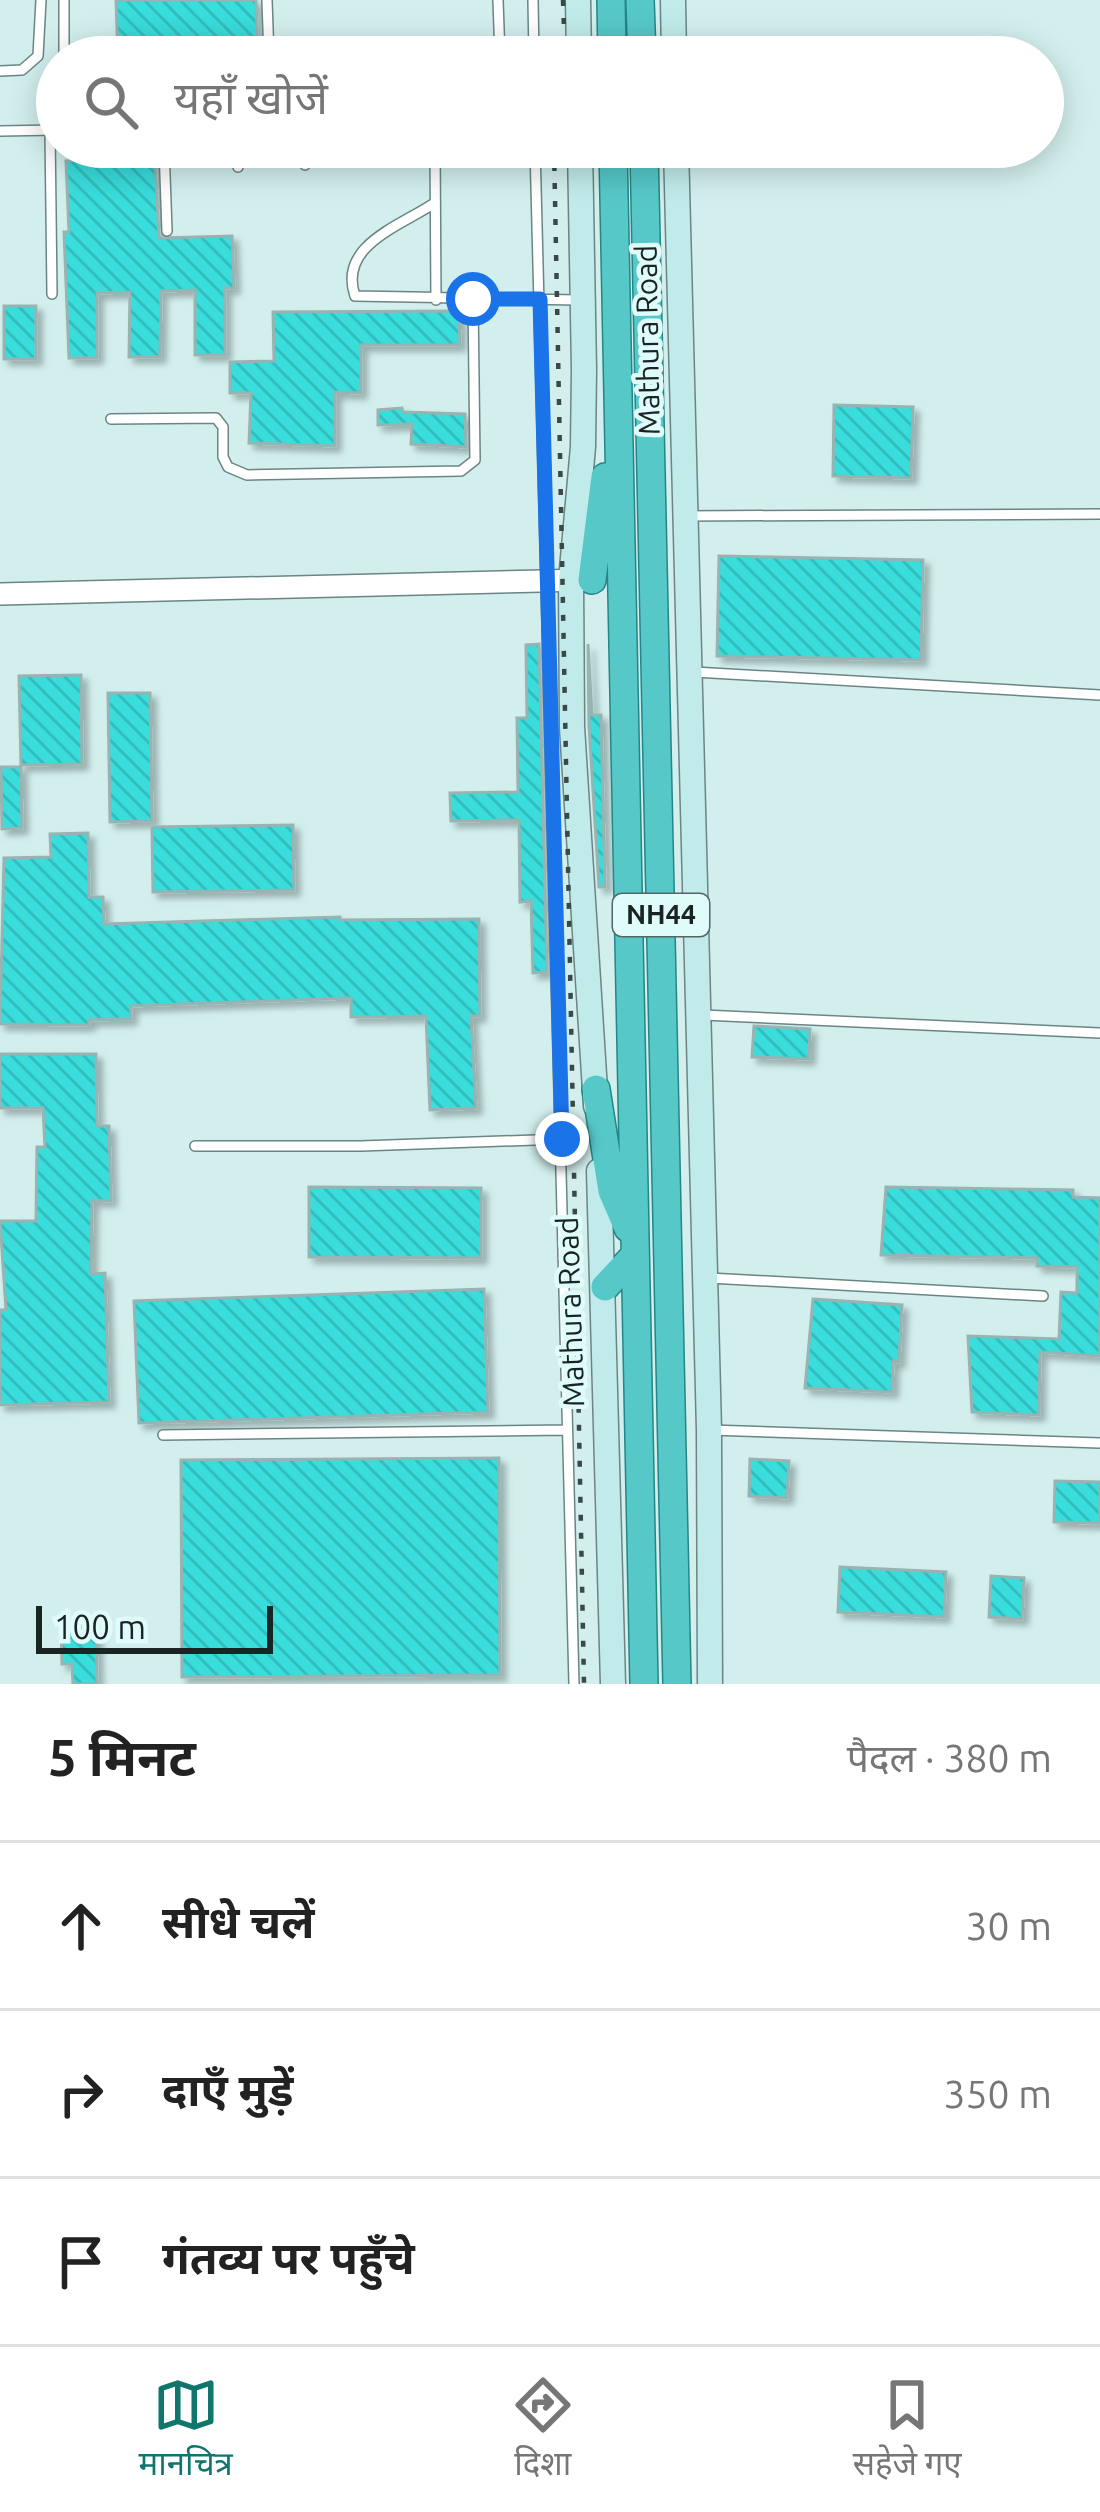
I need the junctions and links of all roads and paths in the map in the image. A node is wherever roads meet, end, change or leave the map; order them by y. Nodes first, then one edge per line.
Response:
1 (41, 0) edge
2 (64, 0) edge
3 (267, 0) edge
4 (498, 0) edge
5 (533, 0) edge
6 (578, 0) edge
7 (610, 0) edge
8 (640, 0) edge
9 (673, 0) edge
10 (42, 36) edge
11 (64, 36) edge
12 (268, 36) edge
13 (499, 36) edge
14 (533, 36) edge
15 (579, 36) edge
16 (611, 36) edge
17 (641, 36) edge
18 (674, 36) edge
19 (36, 58) edge
20 (0, 70) edge
21 (36, 130) edge
22 (0, 131) edge
23 (54, 168) edge
24 (165, 168) edge
25 (435, 168) edge
26 (537, 168) edge
27 (580, 168) edge
28 (613, 168) edge
29 (644, 168) edge
30 (677, 168) edge
31 (434, 204) junction
32 (167, 231) dead end
33 (52, 295) dead end
34 (473, 299) junction
35 (540, 299) junction
36 (436, 300) junction
37 (583, 300) junction
38 (111, 418) dead end
39 (1100, 514) edge
40 (685, 516) junction
41 (583, 580) junction
42 (0, 594) edge
43 (689, 672) junction
44 (1100, 695) edge
45 (697, 1015) junction
46 (1100, 1033) edge
47 (596, 1090) junction
48 (562, 1139) junction
49 (195, 1146) dead end
50 (635, 1249) junction
51 (703, 1277) junction
52 (605, 1288) junction
53 (1043, 1296) dead end
54 (567, 1430) junction
55 (709, 1430) junction
56 (163, 1435) dead end
57 (1100, 1443) edge
58 (574, 1684) edge
59 (613, 1684) edge
60 (644, 1684) edge
61 (677, 1684) edge
62 (710, 1684) edge

1 - 10 lane
2 - 11 lane
3 - 12 lane
4 - 13 lane
5 - 14 lane
6 - 15 main road
7 - 16 highway
8 - 17 highway
9 - 18 main road
19 - 20 lane
21 - 22 lane
23 - 33 lane
24 - 32 lane
25 - 31 lane
26 - 35 lane
27 - 37 main road, Mathura Road
28 - 41 highway, Mathura Road
29 - 61 highway, Mathura Road / NH44
30 - 40 main road, Mathura Road
31 - 36 lane
31 - 36 lane
34 - 35 lane
34 - 36 lane
34 - 38 lane
35 - 37 lane
35 - 41 lane
37 - 41 main road, Mathura Road
39 - 40 lane
40 - 43 main road, Mathura Road
41 - 42 street
41 - 47 main road, Mathura Road
41 - 48 lane
41 - 50 highway, Mathura Road / NH44
43 - 44 lane
43 - 45 main road, Mathura Road
45 - 46 lane
45 - 51 main road, Mathura Road
47 - 50 highway
47 - 52 main road, Mathura Road
48 - 49 lane
48 - 54 lane
50 - 52 highway
50 - 60 highway, NH44
51 - 53 lane
51 - 55 main road, Mathura Road
52 - 59 main road, Mathura Road
54 - 56 lane
54 - 58 lane
55 - 57 lane
55 - 62 main road, Mathura Road

